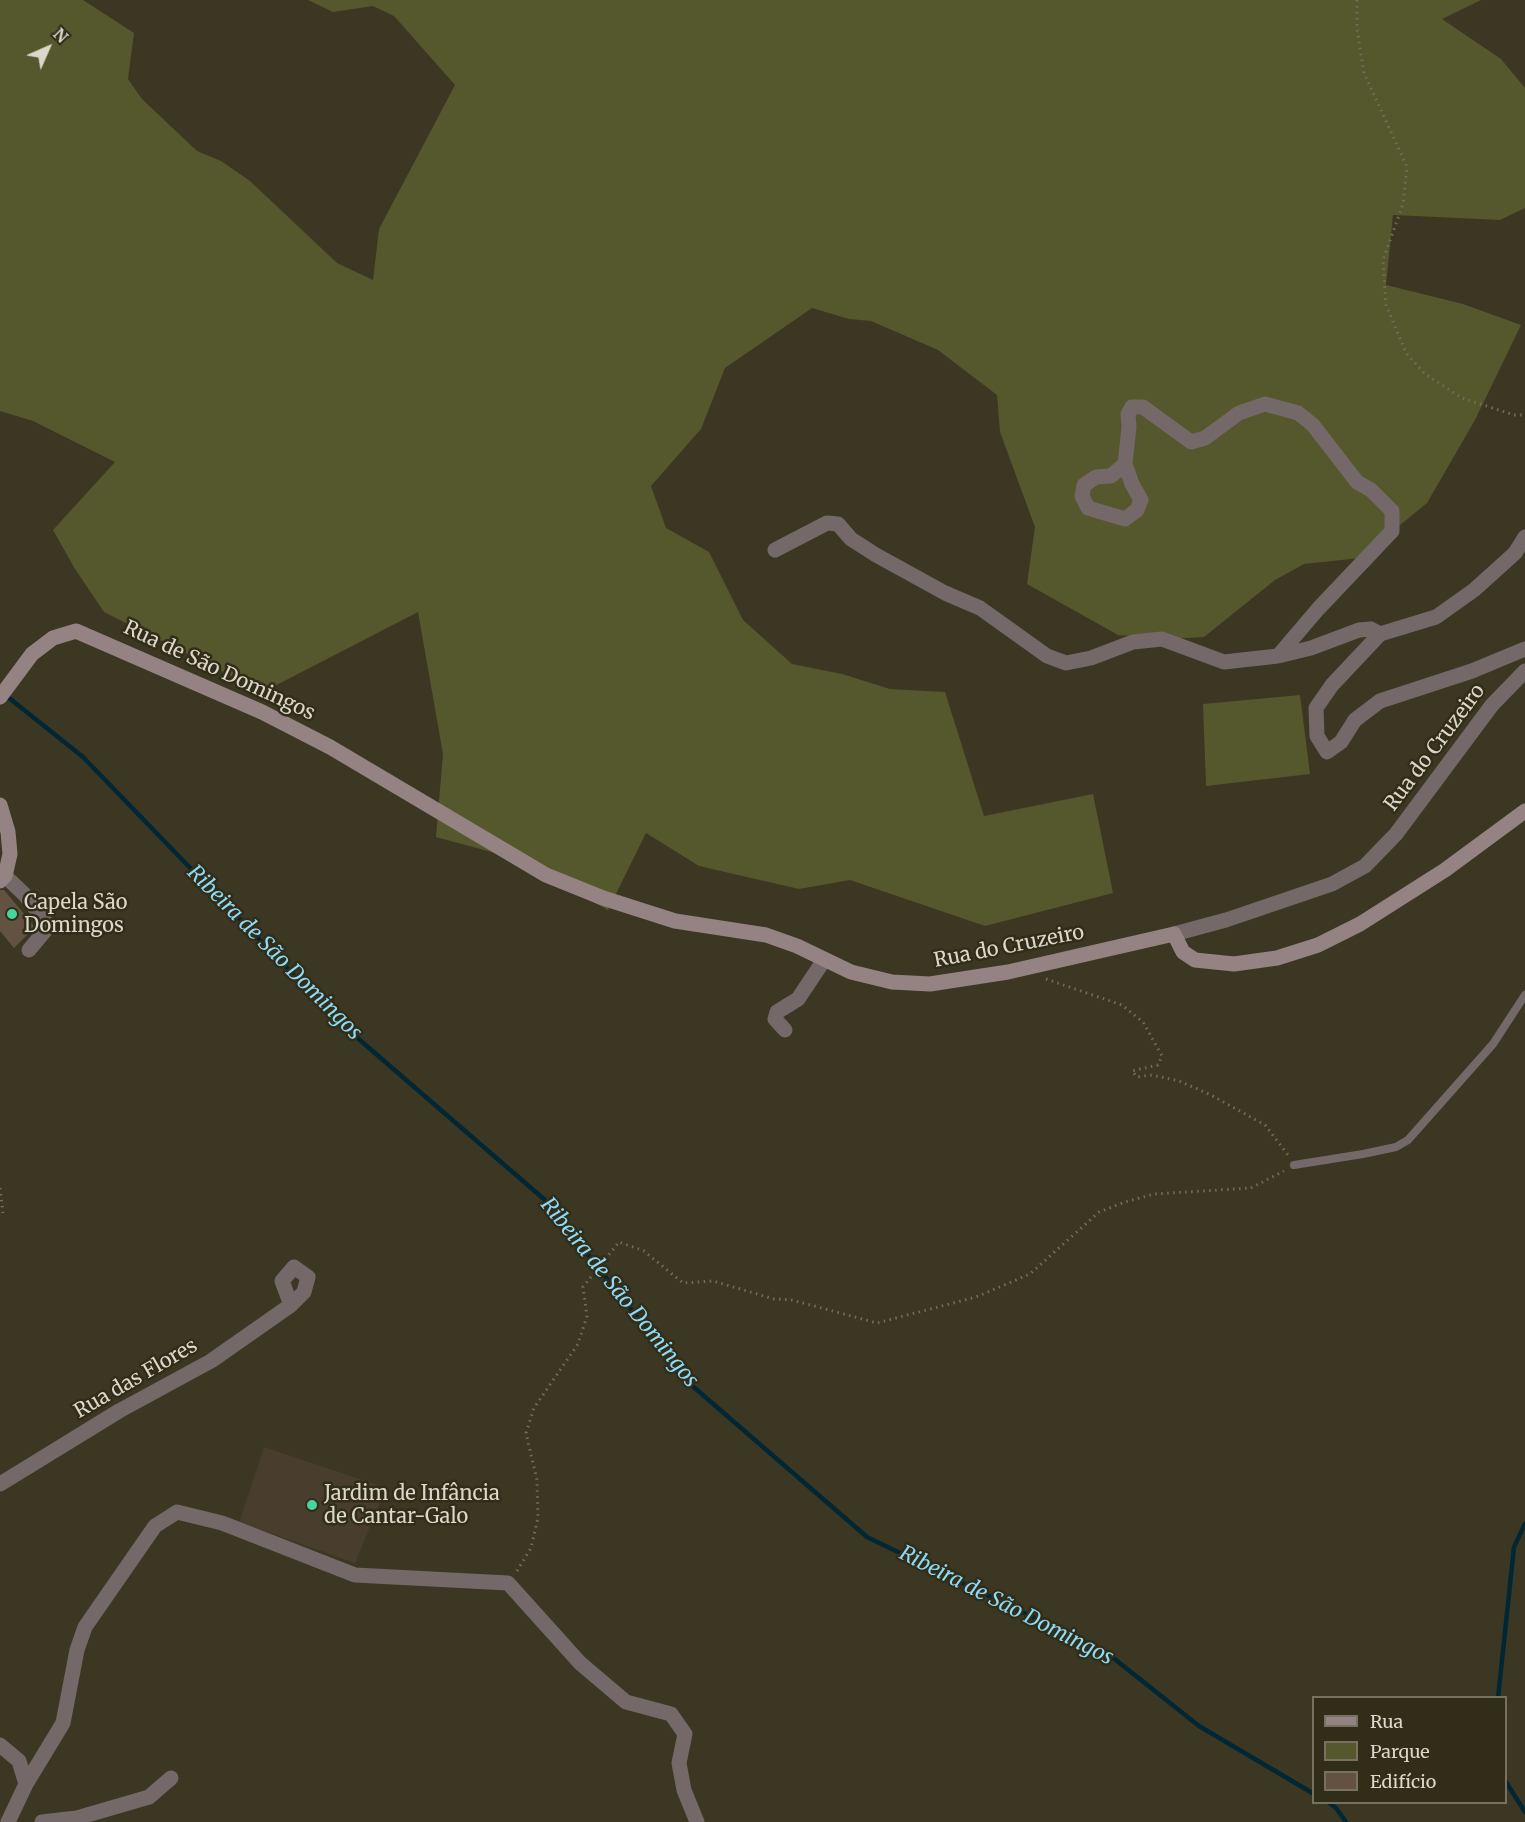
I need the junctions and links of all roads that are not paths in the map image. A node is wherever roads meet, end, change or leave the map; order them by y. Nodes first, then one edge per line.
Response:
1 (1125, 464) dead end
2 (1525, 537) edge
3 (775, 550) dead end
4 (1380, 634) junction
5 (1525, 650) edge
6 (1278, 656) junction
7 (1525, 671) edge
8 (0, 697) edge
9 (0, 805) edge
10 (431, 807) joint
11 (1525, 810) edge
12 (3, 879) edge
13 (1174, 934) junction
14 (29, 950) dead end
15 (824, 960) junction
16 (1525, 995) edge
17 (785, 1030) dead end
18 (1290, 1168) road end
19 (291, 1305) dead end
20 (0, 1484) edge
21 (0, 1745) edge
22 (171, 1778) dead end
23 (26, 1784) junction
24 (8, 1822) edge
25 (42, 1822) edge
26 (697, 1822) edge

1 - 6 street
2 - 4 street
3 - 6 street
4 - 5 street
4 - 6 street
7 - 13 street, Rua do Cruzeiro
8 - 10 street, Rua de São Domingos
9 - 12 street
10 - 15 street, Rua do Cruzeiro
11 - 13 street
12 - 14 street
13 - 15 street, Rua do Cruzeiro
15 - 17 street
16 - 18 lane
19 - 20 street, Rua das Flores
21 - 23 street
22 - 25 street
23 - 24 street
23 - 26 street

